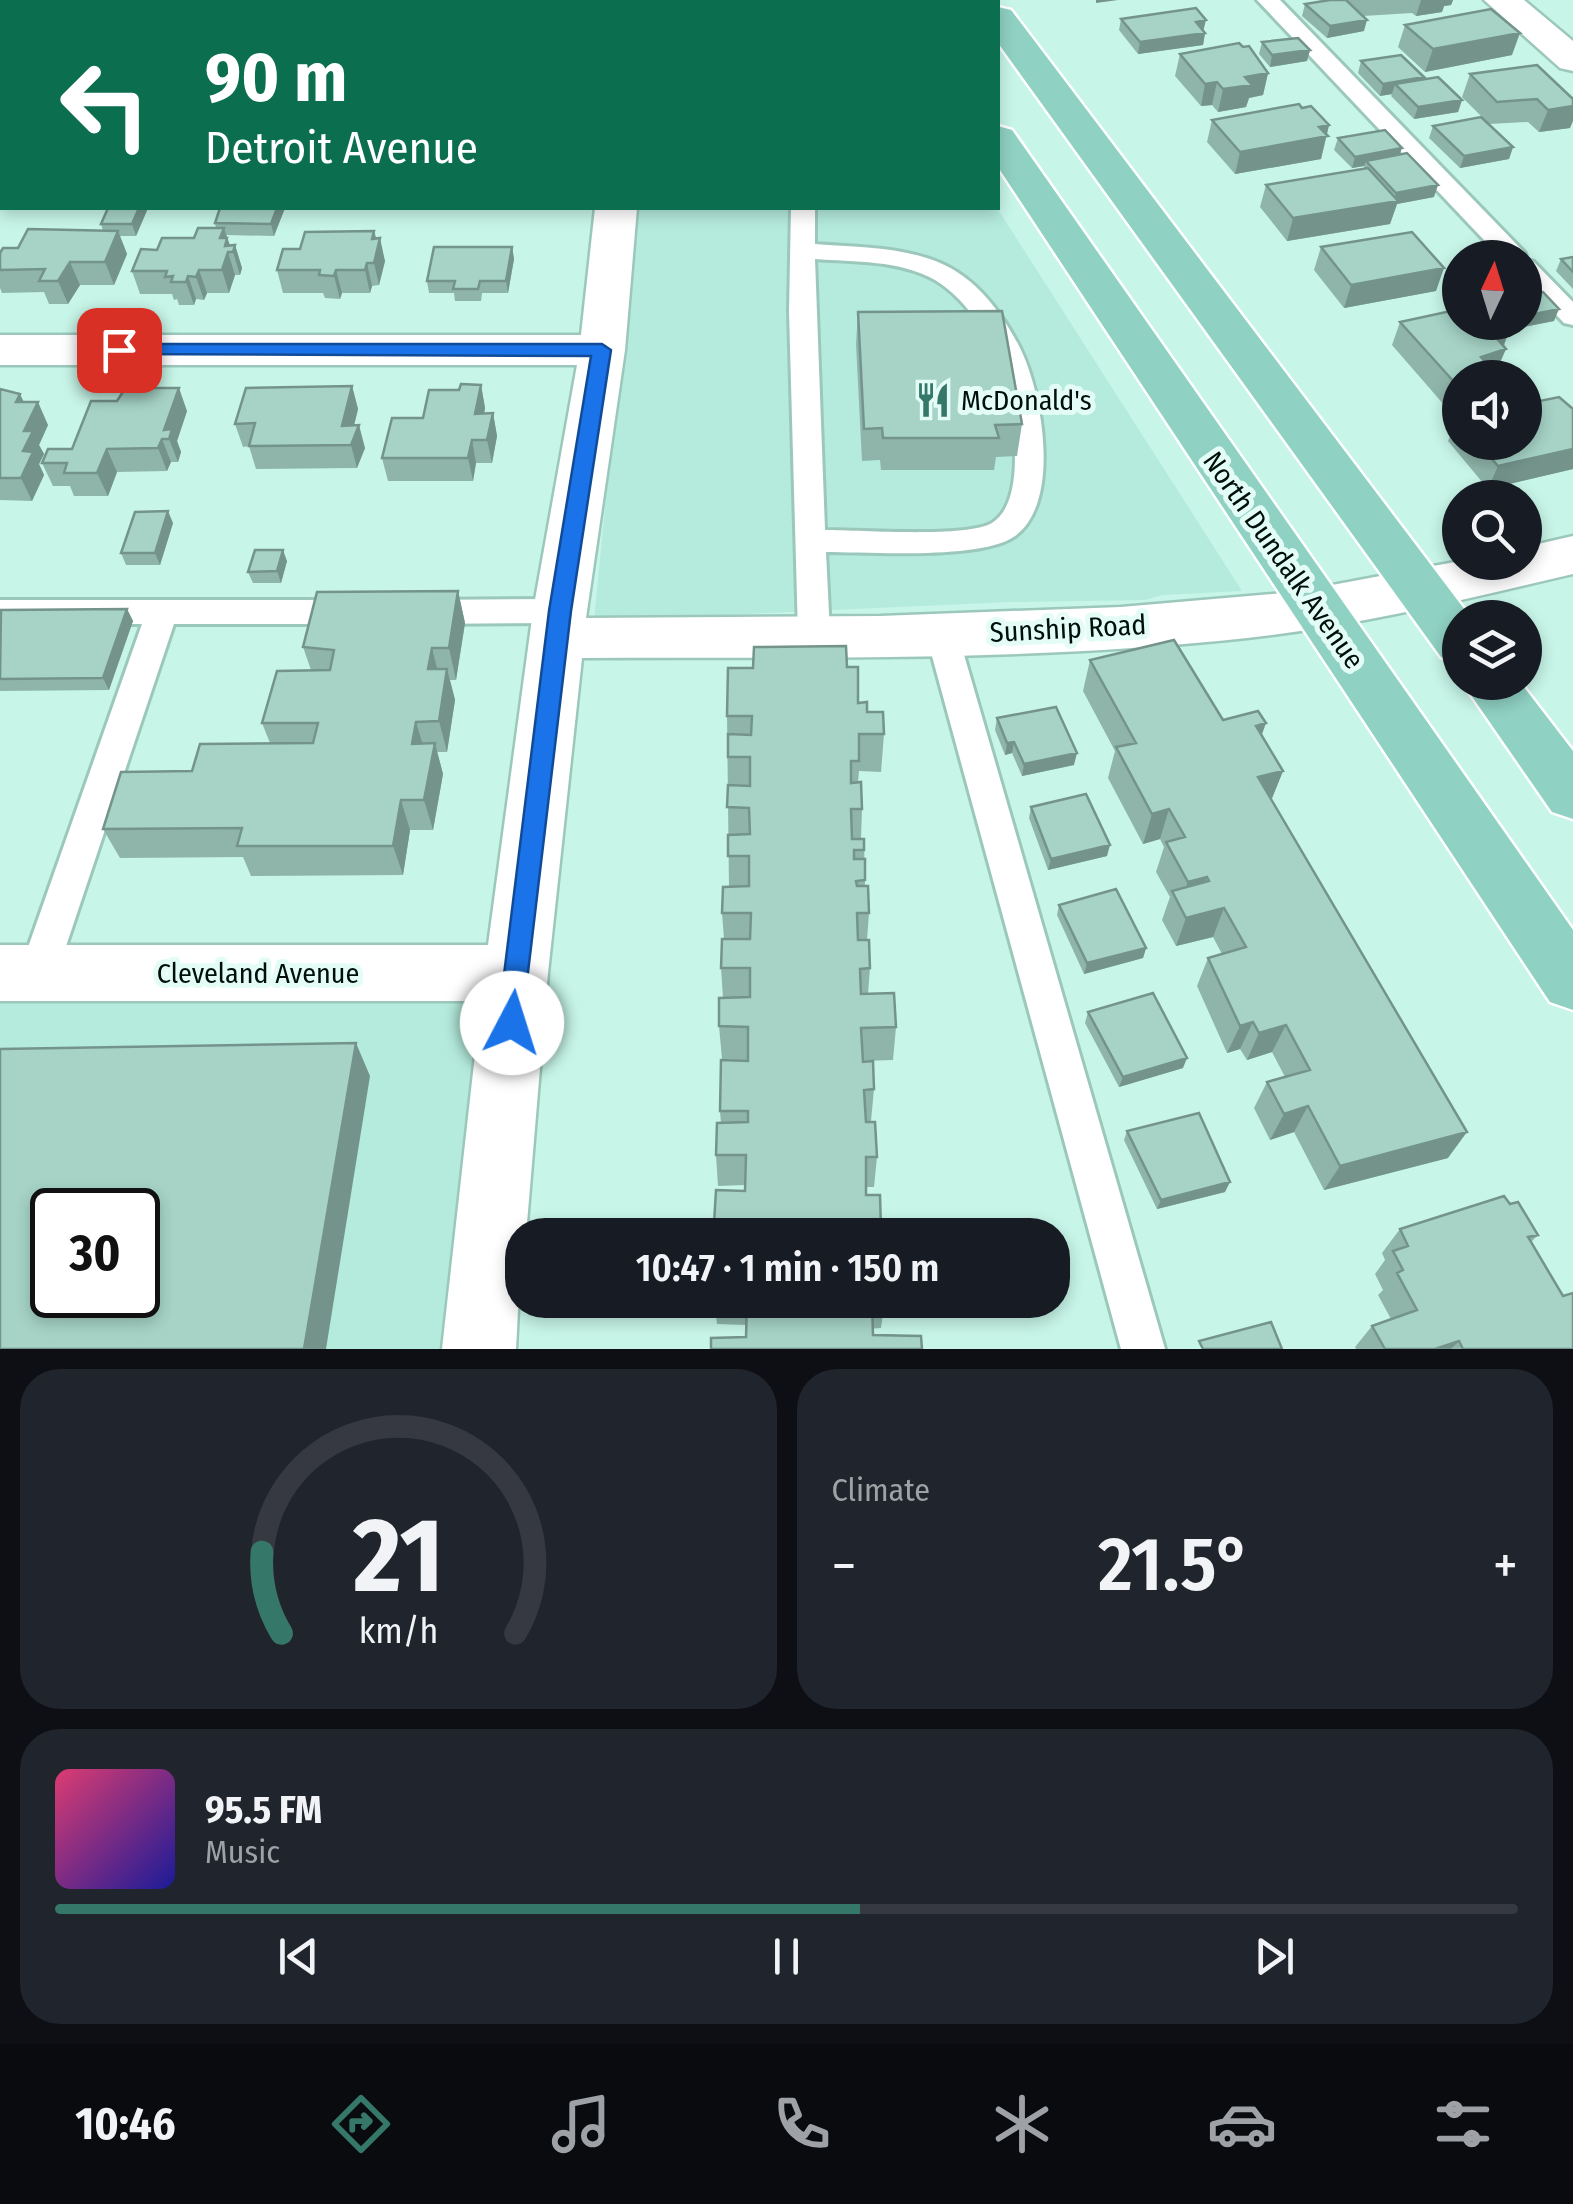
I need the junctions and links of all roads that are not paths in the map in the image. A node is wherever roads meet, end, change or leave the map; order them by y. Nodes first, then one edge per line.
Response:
1 (1268, 0) edge
2 (1502, 0) edge
3 (1000, 21) edge
4 (1573, 60) edge
5 (1000, 141) edge
6 (616, 210) edge
7 (803, 210) edge
8 (1499, 240) edge
9 (802, 250) junction
10 (1542, 285) edge
11 (1573, 317) edge
12 (0, 350) edge
13 (602, 350) junction
14 (811, 541) junction
15 (1573, 556) edge
16 (1420, 590) junction
17 (1317, 608) junction
18 (0, 612) edge
19 (162, 612) junction
20 (1442, 619) edge
21 (559, 625) junction
22 (814, 634) junction
23 (942, 634) junction
24 (1502, 700) edge
25 (1573, 795) edge
26 (19, 973) edge
27 (516, 973) junction
28 (1573, 982) edge
29 (480, 1349) edge
30 (1143, 1349) edge

1 - 8 lane
2 - 4 street
3 - 16 main road
5 - 17 main road, North Dundalk Avenue
6 - 13 street
7 - 9 lane
9 - 14 lane
9 - 14 lane
10 - 11 lane
12 - 13 street
13 - 21 street
14 - 22 lane
15 - 16 street, Sunship Road
16 - 17 street, Sunship Road
16 - 20 main road
17 - 23 street, Sunship Road
17 - 28 main road, North Dundalk Avenue
18 - 19 lane
19 - 21 lane
19 - 26 lane
21 - 22 street, Sunship Road
21 - 27 street
22 - 23 street, Sunship Road
23 - 30 lane
24 - 25 main road
26 - 27 street, Cleveland Avenue
27 - 29 street

